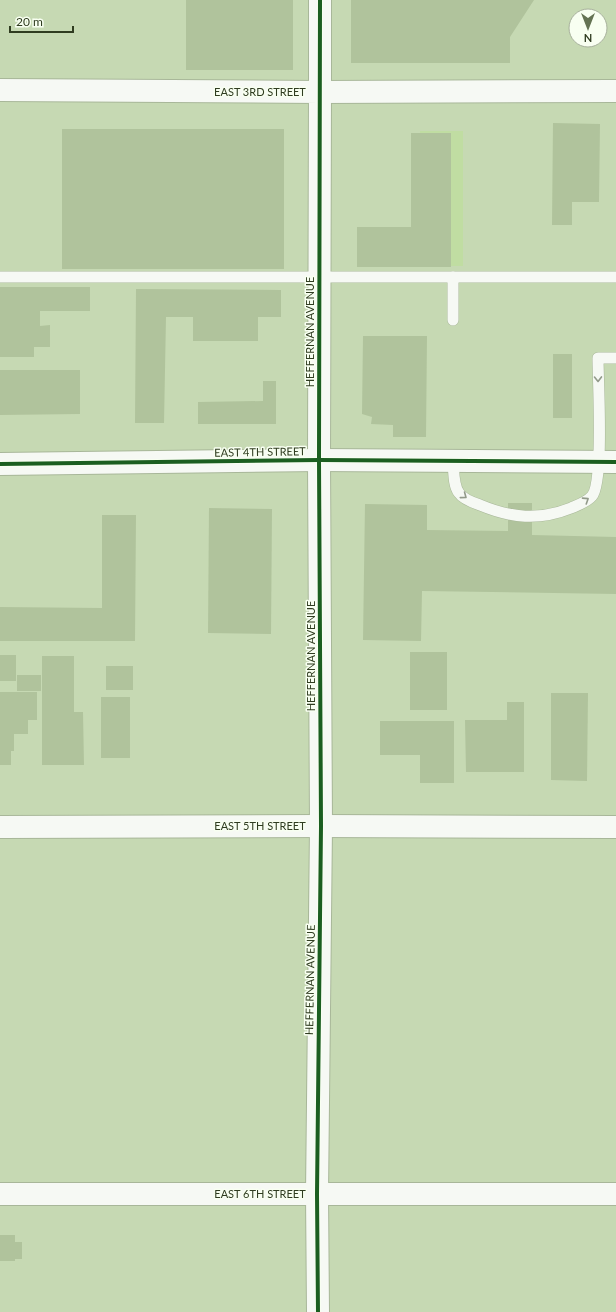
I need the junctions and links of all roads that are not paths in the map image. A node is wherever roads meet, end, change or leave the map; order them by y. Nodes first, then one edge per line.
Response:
1 (320, 0) edge
2 (0, 90) edge
3 (616, 91) edge
4 (320, 92) junction
5 (0, 277) edge
6 (320, 277) junction
7 (453, 277) junction
8 (616, 277) edge
9 (453, 320) dead end
10 (616, 358) edge
11 (319, 460) junction
12 (453, 461) junction
13 (608, 462) edge
14 (0, 464) edge
15 (321, 826) junction
16 (0, 827) edge
17 (616, 827) edge
18 (0, 1194) edge
19 (317, 1194) junction
20 (616, 1194) edge
21 (318, 1312) edge

1 - 4 street, HEFFERNAN AVENUE
2 - 4 street, EAST 3RD STREET
3 - 4 street, EAST 3RD STREET
4 - 6 street, HEFFERNAN AVENUE
5 - 6 lane
6 - 7 lane
6 - 11 street, HEFFERNAN AVENUE
7 - 8 lane
7 - 9 lane
10 -> 13 lane
11 - 12 street, EAST 4TH STREET
11 - 14 street, EAST 4TH STREET
11 - 15 street, HEFFERNAN AVENUE
12 - 13 street, EAST 4TH STREET
12 -> 13 lane
15 - 16 street, EAST 5TH STREET
15 - 17 street, EAST 5TH STREET
15 - 19 street, HEFFERNAN AVENUE
18 - 19 street, EAST 6TH STREET
19 - 20 street, EAST 6TH STREET
19 - 21 street, HEFFERNAN AVENUE

